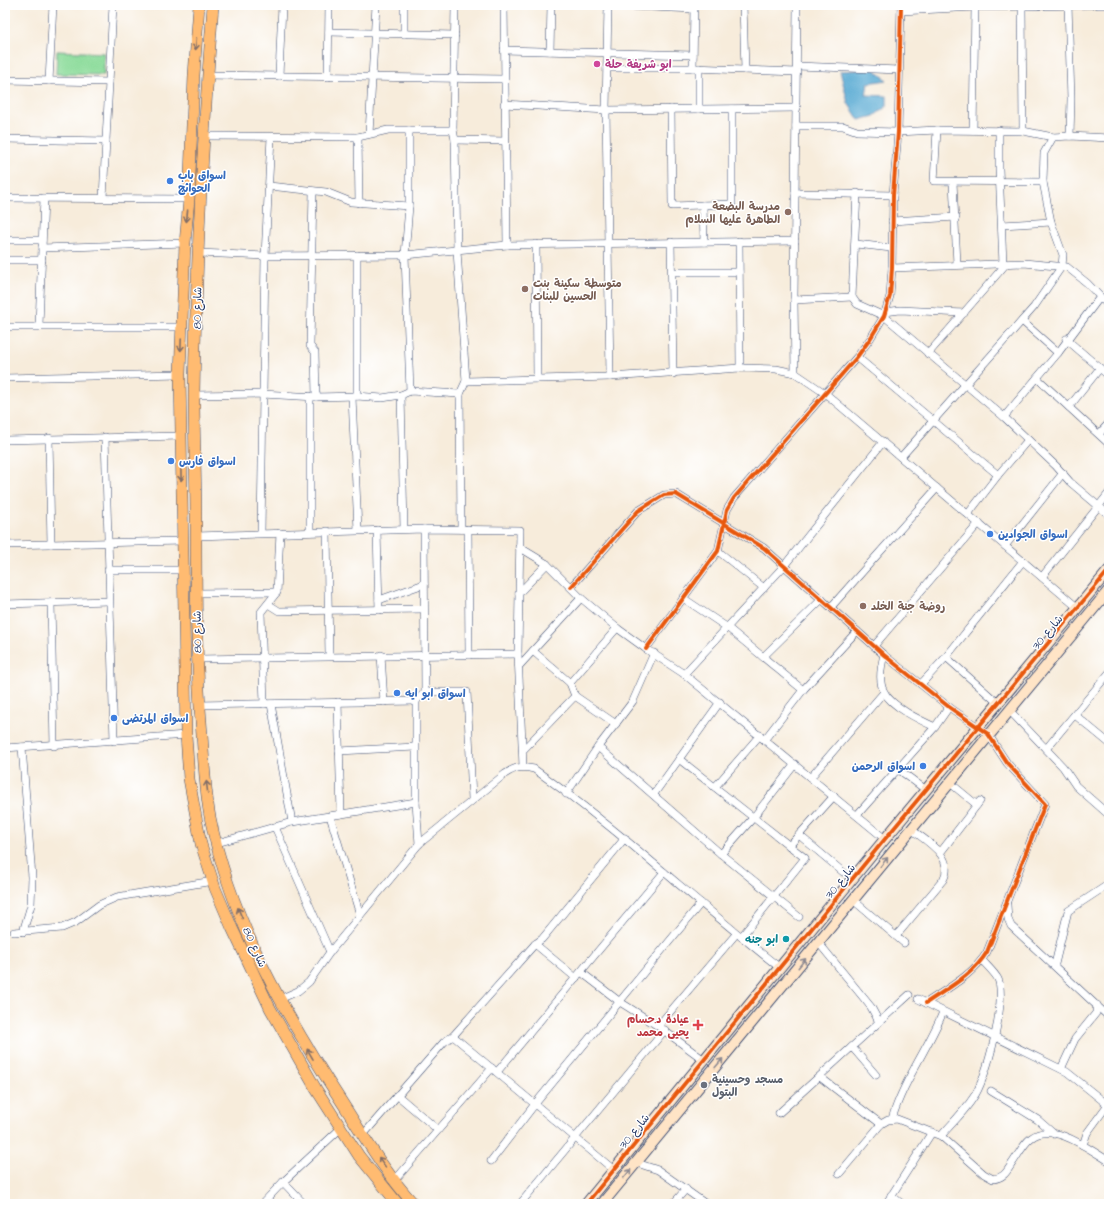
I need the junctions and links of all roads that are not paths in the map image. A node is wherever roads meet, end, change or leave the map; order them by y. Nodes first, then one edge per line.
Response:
1 (53, 5) edge
2 (113, 5) edge
3 (199, 5) edge
4 (212, 5) edge
5 (282, 5) edge
6 (329, 5) edge
7 (376, 5) edge
8 (404, 5) edge
9 (455, 5) edge
10 (504, 5) edge
11 (551, 5) edge
12 (743, 5) edge
13 (797, 5) edge
14 (1090, 5) edge
15 (1098, 5) edge
16 (1109, 5) edge
17 (638, 6) edge
18 (1022, 6) junction
19 (1068, 6) edge
20 (694, 7) edge
21 (975, 7) junction
22 (901, 8) edge
23 (329, 32) junction
24 (376, 33) junction
25 (404, 34) junction
26 (455, 35) junction
27 (504, 50) junction
28 (550, 51) junction
29 (608, 53) junction
30 (693, 55) junction
31 (607, 68) junction
32 (696, 68) junction
33 (797, 69) junction
34 (745, 70) junction
35 (899, 70) junction
36 (207, 75) junction
37 (279, 76) junction
38 (328, 77) junction
39 (372, 78) junction
40 (454, 79) junction
41 (504, 79) junction
42 (5, 80) edge
43 (49, 81) junction
44 (109, 82) junction
45 (504, 104) junction
46 (797, 108) junction
47 (671, 109) junction
48 (699, 109) junction
49 (732, 109) junction
50 (606, 110) junction
51 (796, 126) junction
52 (409, 130) junction
53 (453, 130) junction
54 (937, 130) junction
55 (973, 130) junction
56 (999, 130) junction
57 (1023, 131) junction
58 (898, 132) junction
59 (369, 134) junction
60 (205, 136) junction
61 (358, 136) junction
62 (1070, 136) junction
63 (271, 137) junction
64 (1053, 138) junction
65 (1109, 138) edge
66 (5, 139) edge
67 (455, 140) junction
68 (106, 141) junction
69 (505, 141) junction
70 (1000, 181) junction
71 (953, 182) junction
72 (1043, 182) junction
73 (269, 186) junction
74 (313, 191) junction
75 (796, 193) junction
76 (857, 193) junction
77 (893, 195) junction
78 (5, 198) edge
79 (44, 198) junction
80 (103, 198) junction
81 (189, 198) junction
82 (359, 203) junction
83 (702, 205) junction
84 (409, 206) junction
85 (956, 217) junction
86 (892, 221) junction
87 (1051, 222) junction
88 (1002, 225) junction
89 (5, 240) edge
90 (42, 240) junction
91 (795, 240) junction
92 (739, 241) junction
93 (671, 242) junction
94 (704, 242) junction
95 (185, 243) junction
96 (607, 243) junction
97 (536, 244) junction
98 (856, 244) junction
99 (507, 245) junction
100 (42, 248) junction
101 (891, 248) junction
102 (457, 251) junction
103 (199, 253) junction
104 (312, 255) junction
105 (357, 255) junction
106 (405, 255) junction
107 (265, 256) junction
108 (5, 260) edge
109 (42, 260) junction
110 (957, 264) junction
111 (1005, 264) junction
112 (1062, 266) junction
113 (892, 268) junction
114 (672, 272) junction
115 (739, 272) junction
116 (852, 297) junction
117 (1100, 297) junction
118 (794, 300) junction
119 (1109, 306) edge
120 (964, 312) junction
121 (884, 314) junction
122 (1022, 321) junction
123 (39, 325) junction
124 (5, 327) edge
125 (182, 327) junction
126 (1066, 339) junction
127 (1058, 353) junction
128 (928, 354) junction
129 (857, 357) junction
130 (740, 368) junction
131 (1100, 368) junction
132 (795, 373) junction
133 (180, 374) junction
134 (673, 374) junction
135 (1109, 376) edge
136 (610, 377) junction
137 (5, 378) edge
138 (537, 378) junction
139 (1037, 378) junction
140 (466, 381) junction
141 (964, 385) junction
142 (410, 391) junction
143 (262, 394) junction
144 (460, 394) junction
145 (826, 394) junction
146 (194, 395) junction
147 (401, 395) junction
148 (313, 396) junction
149 (354, 397) junction
150 (1069, 407) junction
151 (1004, 417) junction
152 (194, 418) junction
153 (181, 419) junction
154 (934, 420) junction
155 (1109, 423) edge
156 (1099, 434) junction
157 (181, 436) junction
158 (105, 437) junction
159 (49, 438) junction
160 (5, 440) edge
161 (1028, 440) junction
162 (883, 442) junction
163 (1109, 444) edge
164 (195, 452) junction
165 (181, 453) junction
166 (901, 457) junction
167 (1062, 473) junction
168 (998, 475) junction
169 (938, 488) junction
170 (1109, 493) edge
171 (1098, 506) junction
172 (968, 514) junction
173 (1109, 515) edge
174 (723, 523) junction
175 (979, 523) junction
176 (404, 529) junction
177 (424, 529) junction
178 (464, 529) junction
179 (358, 530) junction
180 (377, 530) junction
181 (327, 531) junction
182 (310, 532) junction
183 (261, 533) junction
184 (280, 533) junction
185 (196, 536) junction
186 (182, 541) junction
187 (108, 543) junction
188 (52, 544) junction
189 (5, 545) edge
190 (1005, 546) junction
191 (520, 547) junction
192 (718, 551) junction
193 (1023, 561) junction
194 (547, 564) junction
195 (784, 566) junction
196 (108, 570) junction
197 (183, 570) junction
198 (1109, 570) edge
199 (1042, 577) junction
200 (424, 584) junction
201 (571, 587) junction
202 (764, 588) junction
203 (1109, 590) edge
204 (277, 592) junction
205 (197, 593) junction
206 (519, 593) junction
207 (581, 598) junction
208 (683, 598) junction
209 (822, 599) junction
210 (379, 600) junction
211 (109, 602) junction
212 (51, 603) junction
213 (5, 604) edge
214 (268, 604) junction
215 (831, 607) junction
216 (1078, 608) junction
217 (424, 609) junction
218 (329, 610) junction
219 (379, 610) junction
220 (617, 628) junction
221 (728, 628) junction
222 (857, 631) junction
223 (874, 646) junction
224 (646, 649) junction
225 (533, 651) junction
226 (654, 653) junction
227 (518, 654) junction
228 (381, 655) junction
229 (425, 655) junction
230 (468, 655) junction
231 (884, 655) junction
232 (329, 656) junction
233 (763, 656) junction
234 (262, 657) junction
235 (946, 657) junction
236 (198, 659) junction
237 (519, 666) junction
238 (1109, 673) edge
239 (684, 674) junction
240 (570, 683) junction
241 (921, 684) junction
242 (803, 690) junction
243 (425, 692) junction
244 (884, 692) junction
245 (575, 696) junction
246 (416, 701) junction
247 (338, 702) junction
248 (384, 702) junction
249 (720, 702) junction
250 (268, 704) junction
251 (999, 704) junction
252 (199, 705) junction
253 (949, 707) junction
254 (1009, 710) junction
255 (990, 714) junction
256 (1075, 715) junction
257 (999, 721) junction
258 (616, 724) junction
259 (935, 727) junction
260 (979, 727) junction
261 (988, 734) junction
262 (186, 735) junction
263 (762, 737) junction
264 (114, 741) junction
265 (1109, 743) edge
266 (54, 746) junction
267 (598, 746) junction
268 (415, 747) junction
269 (5, 748) edge
270 (22, 748) junction
271 (1046, 749) junction
272 (523, 750) junction
273 (339, 751) junction
274 (679, 759) junction
275 (795, 764) junction
276 (523, 766) junction
277 (898, 769) junction
278 (811, 777) junction
279 (949, 782) junction
280 (715, 787) junction
281 (926, 790) junction
282 (566, 794) junction
283 (654, 794) junction
284 (834, 796) junction
285 (472, 799) junction
286 (416, 802) junction
287 (341, 814) junction
288 (857, 815) junction
289 (1109, 815) edge
290 (330, 816) junction
291 (753, 818) junction
292 (292, 822) junction
293 (275, 827) junction
294 (911, 829) junction
295 (800, 835) junction
296 (625, 838) junction
297 (885, 839) junction
298 (217, 843) junction
299 (418, 844) junction
300 (789, 846) junction
301 (940, 853) junction
302 (721, 854) junction
303 (664, 872) junction
304 (843, 872) dead end
305 (213, 881) junction
306 (1109, 884) edge
307 (775, 897) junction
308 (853, 900) junction
309 (1007, 901) junction
310 (701, 904) junction
311 (360, 915) junction
312 (799, 917) dead end
313 (14, 932) dead end
314 (23, 932) junction
315 (738, 935) junction
316 (896, 936) junction
317 (818, 942) junction
318 (904, 943) dead end
319 (535, 944) junction
320 (330, 952) junction
321 (982, 960) junction
322 (1054, 964) junction
323 (780, 968) junction
324 (581, 972) junction
325 (576, 978) junction
326 (909, 995) dead end
327 (755, 998) junction
328 (280, 999) junction
329 (918, 999) dead end
330 (620, 1002) junction
331 (926, 1003) junction
332 (1097, 1005) junction
333 (766, 1006) junction
334 (744, 1011) junction
335 (943, 1012) junction
336 (1109, 1017) edge
337 (754, 1020) junction
338 (879, 1022) junction
339 (658, 1026) junction
340 (665, 1030) junction
341 (453, 1036) junction
342 (994, 1037) junction
343 (852, 1047) junction
344 (704, 1060) junction
345 (1061, 1069) junction
346 (494, 1070) junction
347 (876, 1075) dead end
348 (820, 1077) junction
349 (991, 1091) dead end
350 (397, 1095) junction
351 (535, 1104) junction
352 (1108, 1104) edge
353 (779, 1113) dead end
354 (892, 1119) junction
355 (881, 1124) junction
356 (340, 1129) junction
357 (438, 1130) junction
358 (932, 1132) junction
359 (1054, 1134) junction
360 (363, 1135) junction
361 (941, 1136) junction
362 (575, 1138) junction
363 (1083, 1145) junction
364 (491, 1161) dead end
365 (1109, 1161) edge
366 (637, 1162) junction
367 (614, 1170) junction
368 (838, 1174) dead end
369 (395, 1180) junction
370 (283, 1182) junction
371 (686, 1189) junction
372 (891, 1195) junction
373 (262, 1204) edge
374 (304, 1204) edge
375 (398, 1204) edge
376 (414, 1204) edge
377 (520, 1204) edge
378 (586, 1204) edge
379 (602, 1204) edge
380 (674, 1204) edge
381 (706, 1204) edge
382 (886, 1204) edge
383 (902, 1204) edge

1 - 43 street
2 - 44 street
3 -> 81 main road, شارع 80
4 - 36 main road, شارع 80
5 - 37 street
6 - 23 street
7 - 24 street
8 - 25 street
9 - 26 street
10 - 27 street
11 - 28 street
12 - 34 street
13 - 33 street
14 - 19 street
15 - 16 street
17 - 20 street
17 - 29 street
18 - 19 street
18 - 21 street
18 - 57 street
19 - 62 street
20 - 30 street
21 - 22 street
21 - 55 street
22 - 35 street
23 - 24 street
23 - 38 street
24 - 25 street
24 - 39 street
25 - 26 street
26 - 40 street
27 - 28 street
27 - 41 street
28 - 29 street
29 - 30 street
29 - 31 street
30 - 32 street
31 - 32 street
31 - 50 street
32 - 34 street
32 - 48 street
33 - 34 street
33 - 35 street
33 - 46 street
35 - 58 street
36 - 37 street
36 - 60 main road, شارع 80
37 - 38 street
38 - 39 street
39 - 40 street
39 - 59 street
40 - 41 street
40 - 53 street
41 - 45 street
42 - 43 street
43 - 44 street
44 - 68 street
45 - 50 street
45 - 69 street
46 - 49 street
46 - 51 street
47 - 48 street
47 - 50 street
47 - 83 street
48 - 49 street
49 - 83 street
50 - 96 street
51 - 58 street
51 - 75 street
52 - 53 street
52 - 59 street
52 - 84 street
53 - 67 street
54 - 55 street
54 - 58 street
54 - 71 street
55 - 56 street
56 - 57 street
56 - 70 street
57 - 64 street
58 - 77 street
59 - 61 street
60 - 63 street
60 - 103 main road, شارع 80
61 - 63 street
61 - 82 street
62 - 64 street
62 - 65 street
63 - 73 street
64 - 72 street
66 - 68 street
67 - 69 street
67 - 102 street
68 - 80 street
69 - 99 street
70 - 71 street
70 - 72 street
70 - 88 street
71 - 85 street
72 - 87 street
73 - 74 street
73 - 107 street
74 - 82 street
74 - 104 street
75 - 76 street
75 - 91 street
76 - 77 street
76 - 98 street
77 - 86 street
78 - 79 street
79 - 80 street
79 - 90 street
80 - 81 street
81 -> 95 main road, شارع 80
82 - 84 street
83 - 94 street
84 - 106 street
85 - 86 street
85 - 110 street
86 - 101 street
87 - 88 street
87 - 112 street
88 - 111 street
89 - 90 street
90 - 100 street
91 - 92 street
91 - 118 street
92 - 94 street
92 - 115 street
93 - 94 street
93 - 96 street
93 - 114 street
95 - 100 street
95 - 125 main road, شارع 80
96 - 97 street
96 - 136 street
97 - 99 street
97 - 138 street
98 - 101 street
98 - 116 street
99 - 102 street
100 - 109 street
101 - 113 street
102 - 106 street
102 - 140 street
103 - 107 street
103 - 146 main road, شارع 80
104 - 105 street
104 - 107 street
104 - 148 street
105 - 106 street
105 - 149 street
106 - 142 street
107 - 143 street
108 - 109 street
109 - 123 street
110 - 111 street
110 - 113 street
111 - 112 street
111 - 120 street
112 - 117 street
112 - 122 street
113 - 121 street
114 - 115 street
114 - 134 street
115 - 130 street
116 - 118 street
116 - 121 street
117 - 119 street
117 - 126 street
118 - 132 street
120 - 121 street
120 - 128 street
121 - 128 street
121 - 129 street
122 - 127 street
122 - 141 street
123 - 124 street
123 - 125 street
125 -> 133 main road, شارع 80
126 - 127 street
126 - 131 street
127 - 139 street
128 - 141 street
129 - 145 street
129 - 154 street
130 - 132 street
130 - 134 street
131 - 135 street
131 - 150 street
132 - 145 street
133 - 137 street
133 - 153 main road, شارع 80
134 - 136 street
136 - 138 street
138 - 140 street
139 - 150 street
139 - 151 street
140 - 144 street
141 - 151 street
141 - 154 street
142 - 144 street
142 - 147 street
143 - 146 street
143 - 148 street
143 - 183 street
144 - 178 street
145 - 162 street
145 - 174 street
146 - 152 main road, شارع 80
147 - 149 street
147 - 176 street
148 - 149 street
148 - 182 street
149 - 179 street
150 - 156 street
151 - 161 street
152 - 153 main road
152 - 164 main road, شارع 80
153 - 157 main road, شارع 80
154 - 166 street
154 - 168 street
155 - 156 street
156 - 163 street
157 - 158 street
157 - 165 main road, شارع 80
158 - 159 street
158 - 187 street
159 - 160 street
159 - 188 street
161 - 167 street
161 - 168 street
162 - 166 street
162 - 195 street
164 - 165 main road
164 - 185 main road, شارع 80
165 -> 186 main road, شارع 80
166 - 169 street
167 - 171 street
167 - 190 street
168 - 172 street
169 - 172 street
169 - 215 street
170 - 171 street
171 - 173 street
171 - 199 street
172 - 175 street
174 - 192 street
174 - 195 street
174 - 201 street
175 - 190 street
175 - 223 street
176 - 177 street
176 - 180 street
177 - 178 street
177 - 200 street
178 - 191 street
178 - 230 street
179 - 180 street
179 - 181 street
180 - 210 street
181 - 182 street
181 - 218 street
182 - 184 street
183 - 184 street
183 - 185 street
184 - 204 street
185 - 205 main road, شارع 80
186 - 187 street
186 - 197 main road, شارع 80
187 - 188 street
187 - 196 street
188 - 189 street
190 - 193 street
191 - 194 street
191 - 206 street
192 - 202 street
192 - 208 street
193 - 199 street
193 - 235 street
194 - 201 street
194 - 206 street
195 - 202 street
195 - 209 street
196 - 197 street
196 - 211 street
197 - 262 main road, شارع 80
198 - 216 street, شارع 30
199 - 216 street
200 - 210 street
200 - 217 street
201 - 207 street
202 - 221 street
203 - 254 street, شارع 30
204 - 205 street
204 - 214 street
205 - 236 main road, شارع 80
206 - 227 street
207 - 220 street
207 - 225 street
208 - 221 street
208 - 224 street
209 - 215 street
209 - 233 street
210 - 219 street
211 - 212 street
211 - 264 street
212 - 213 street
212 - 266 street
214 - 218 street
214 - 234 street
215 - 222 street
216 - 251 street, شارع 30
217 - 219 street
217 - 229 street
218 - 219 street
218 - 232 street
220 - 224 street
220 - 240 street
221 - 233 street
221 - 239 street
222 - 223 street
222 - 242 street
223 - 231 street
224 - 226 street
225 - 237 street
225 - 240 street
226 - 239 street
226 - 258 street
227 - 230 street
227 - 237 street
228 - 229 street
228 - 232 street
228 - 248 street
229 - 230 street
229 - 243 street
231 - 241 street
231 - 244 street
232 - 234 street
233 - 242 street
234 - 236 street
234 - 250 street
235 - 241 street
235 - 251 street
236 - 252 main road, شارع 80
237 - 272 street
238 - 256 street
239 - 249 street
240 - 245 street
241 - 253 street
242 - 263 street
243 - 246 street
243 - 285 street
244 - 259 street
244 - 278 street
245 - 258 street
245 - 272 street
246 - 248 street
246 - 268 street
247 - 248 street
247 - 250 street
247 - 273 street
249 - 263 street
249 - 274 street
250 - 252 street
250 - 292 street
251 - 255 street, شارع 30
298 -> 252 main road, شارع 80
253 - 259 street
253 - 260 street
254 - 257 street, شارع 30
254 - 271 street
255 - 257 street
255 - 260 street, شارع 30
256 - 265 street
256 - 271 street
257 - 261 street, شارع 30
258 - 267 street
259 - 277 street
260 - 261 street
260 - 281 street, شارع 30
261 - 279 street, شارع 30
261 - 309 street
262 - 264 street
262 - 305 main road, شارع 80
263 - 275 street
263 - 280 street
264 - 266 street
266 - 270 street
267 - 282 street
267 - 283 street
268 - 273 street
268 - 286 street
269 - 270 street
270 - 314 street
271 - 289 street
272 - 276 street
273 - 287 street
274 - 280 street
274 - 283 street
275 - 278 street
275 - 291 street
276 - 282 street
276 - 285 street
277 - 281 street
277 - 288 street
278 - 284 street
279 - 294 street, شارع 30
279 - 301 street
280 - 291 street
281 - 297 street, شارع 30
282 - 296 street
283 - 302 street
284 - 288 street
284 - 295 street
285 - 299 street
286 - 287 street
286 - 299 street
287 - 290 street
288 - 297 street
290 - 292 street
290 - 311 street
291 - 300 street
291 - 302 street
292 - 293 street
293 - 298 street
293 - 320 street
294 - 301 street
308 -> 294 street, شارع 30
295 - 300 street
295 - 304 street
296 - 303 street
296 - 319 street
297 - 323 street, شارع 30
328 -> 298 main road, شارع 80
299 - 311 street
300 - 307 street
301 - 316 street
302 - 307 street
303 - 310 street
303 - 324 street
305 - 314 street
305 - 356 main road, شارع 80
306 - 322 street
307 - 312 street
307 - 315 street
308 - 316 street
308 - 317 street, شارع 30
309 - 321 street
309 - 322 street
310 - 315 street
310 - 330 street
311 - 320 street
313 - 314 street
315 - 323 street
315 - 339 street
316 - 318 street
333 -> 317 street, شارع 30
317 - 338 street
319 - 325 street
319 - 341 street
320 - 328 street
321 - 331 street
321 - 342 street
322 - 332 street
323 - 327 street, شارع 30
324 - 325 street
324 - 330 street
325 - 346 street
326 - 338 street
327 - 333 street
327 - 334 street, شارع 30
360 -> 328 main road, شارع 80
329 - 331 street
330 - 339 street
330 - 351 street
331 - 335 street
332 - 336 street
332 - 345 street
333 - 337 street, شارع 30
334 - 337 street
334 - 344 street, شارع 30
335 - 342 street
335 - 354 street
366 -> 337 street, شارع 30
338 - 343 street
339 - 340 street
340 - 344 street
340 - 362 street
341 - 346 street
341 - 350 street
342 - 345 street
342 - 361 street
343 - 347 street
343 - 348 street
344 - 367 street, شارع 30
345 - 352 street
346 - 351 street
346 - 357 street
348 - 353 street
348 - 355 street
349 - 359 street
350 - 357 street
350 - 360 street
351 - 362 street
351 - 364 street
352 - 363 street
354 - 355 street
354 - 358 street
355 - 368 street
356 - 370 street
356 - 375 main road, شارع 80
357 - 369 street
358 - 361 street
358 - 372 street
359 - 361 street
359 - 363 street
369 -> 360 main road, شارع 80
362 - 367 street
362 - 377 street
363 - 365 street
366 - 371 street
379 -> 366 street, شارع 30
367 - 378 street, شارع 30
369 - 376 main road, شارع 80
370 - 373 street
370 - 374 street
371 - 380 street
371 - 381 street
372 - 382 street
372 - 383 street

